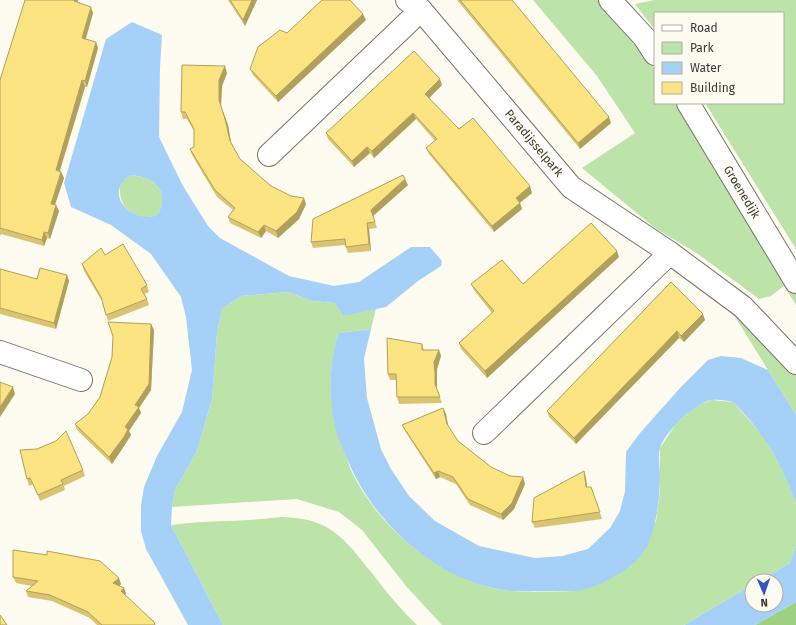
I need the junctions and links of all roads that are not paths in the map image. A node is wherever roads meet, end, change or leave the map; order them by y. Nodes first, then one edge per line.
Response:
1 (610, 0) edge
2 (414, 5) edge
3 (654, 52) edge
4 (689, 104) edge
5 (269, 155) dead end
6 (670, 253) junction
7 (796, 282) edge
8 (0, 352) edge
9 (796, 363) edge
10 (81, 380) dead end
11 (484, 432) dead end

1 - 3 street
2 - 5 street, Paradijsselpark
2 - 6 street, Paradijsselpark
4 - 7 street, Groenedijk
6 - 9 street, Paradijsselpark
6 - 11 street
8 - 10 street

